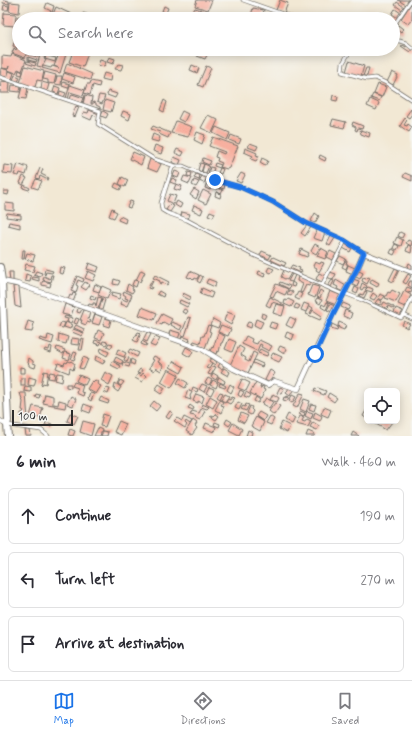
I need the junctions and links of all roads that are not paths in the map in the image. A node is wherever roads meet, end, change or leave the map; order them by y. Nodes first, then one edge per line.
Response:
1 (243, 0) edge
2 (411, 0) edge
3 (276, 12) edge
4 (400, 16) edge
5 (400, 41) edge
6 (412, 48) edge
7 (347, 56) edge
8 (0, 77) edge
9 (412, 100) edge
10 (175, 166) junction
11 (344, 240) junction
12 (364, 253) junction
13 (0, 267) edge
14 (412, 272) edge
15 (2, 281) junction
16 (322, 285) junction
17 (344, 293) junction
18 (412, 298) edge
19 (404, 315) junction
20 (412, 319) edge
21 (0, 421) edge
22 (7, 425) junction
23 (8, 436) edge
24 (48, 436) edge

1 - 3 street
2 - 4 street
5 - 6 street
7 - 9 street
8 - 10 street
10 - 11 street
10 - 16 street
11 - 12 street
11 - 16 street
12 - 14 street
12 - 17 street
13 - 15 highway
15 - 17 street
15 - 22 highway
16 - 17 street
17 - 19 street
18 - 19 street
19 - 20 street
21 - 22 street
22 - 23 highway
22 - 24 street

